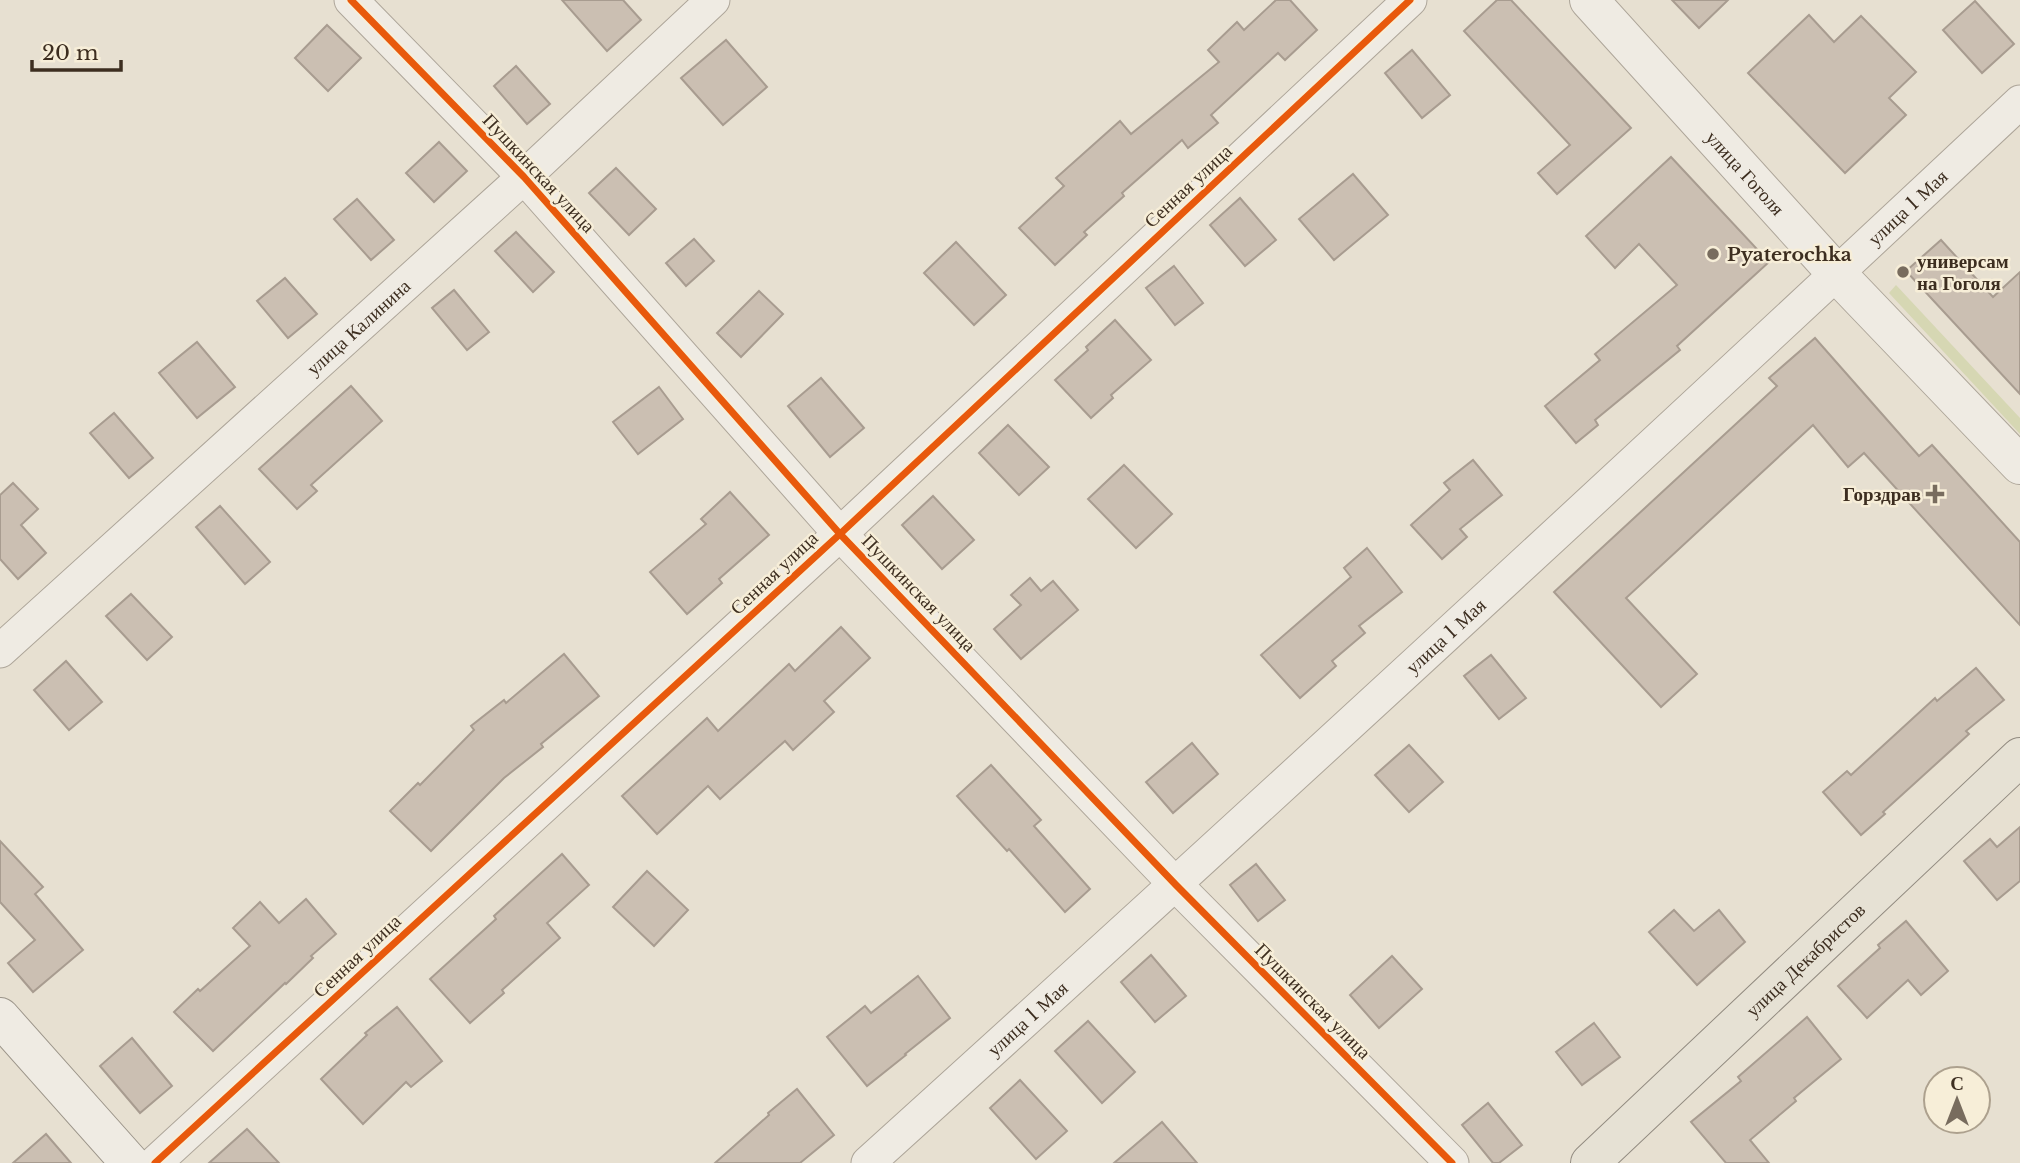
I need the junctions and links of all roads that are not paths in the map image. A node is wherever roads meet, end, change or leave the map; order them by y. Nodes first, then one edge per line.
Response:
1 (351, 0) edge
2 (713, 0) edge
3 (1410, 0) edge
4 (1589, 0) edge
5 (2020, 102) edge
6 (524, 177) junction
7 (1837, 274) junction
8 (2020, 465) edge
9 (840, 534) junction
10 (0, 651) edge
11 (2020, 757) edge
12 (1176, 885) junction
13 (0, 1017) edge
14 (130, 1163) edge
15 (155, 1163) edge
16 (868, 1163) edge
17 (1452, 1163) edge
18 (1590, 1163) edge

1 - 6 street, Пушкинская улица
2 - 6 street, улица Калинина
3 - 9 street, Сенная улица
4 - 7 street, улица Гоголя
5 - 7 street, улица 1 Мая
6 - 9 street, Пушкинская улица
6 - 10 street, улица Калинина
7 - 8 street, улица Гоголя
7 - 12 street, улица 1 Мая
9 - 12 street, Пушкинская улица
9 - 15 street, Сенная улица
11 - 18 main road, улица Декабристов
12 - 16 street, улица 1 Мая
12 - 17 street, Пушкинская улица
13 - 14 street

